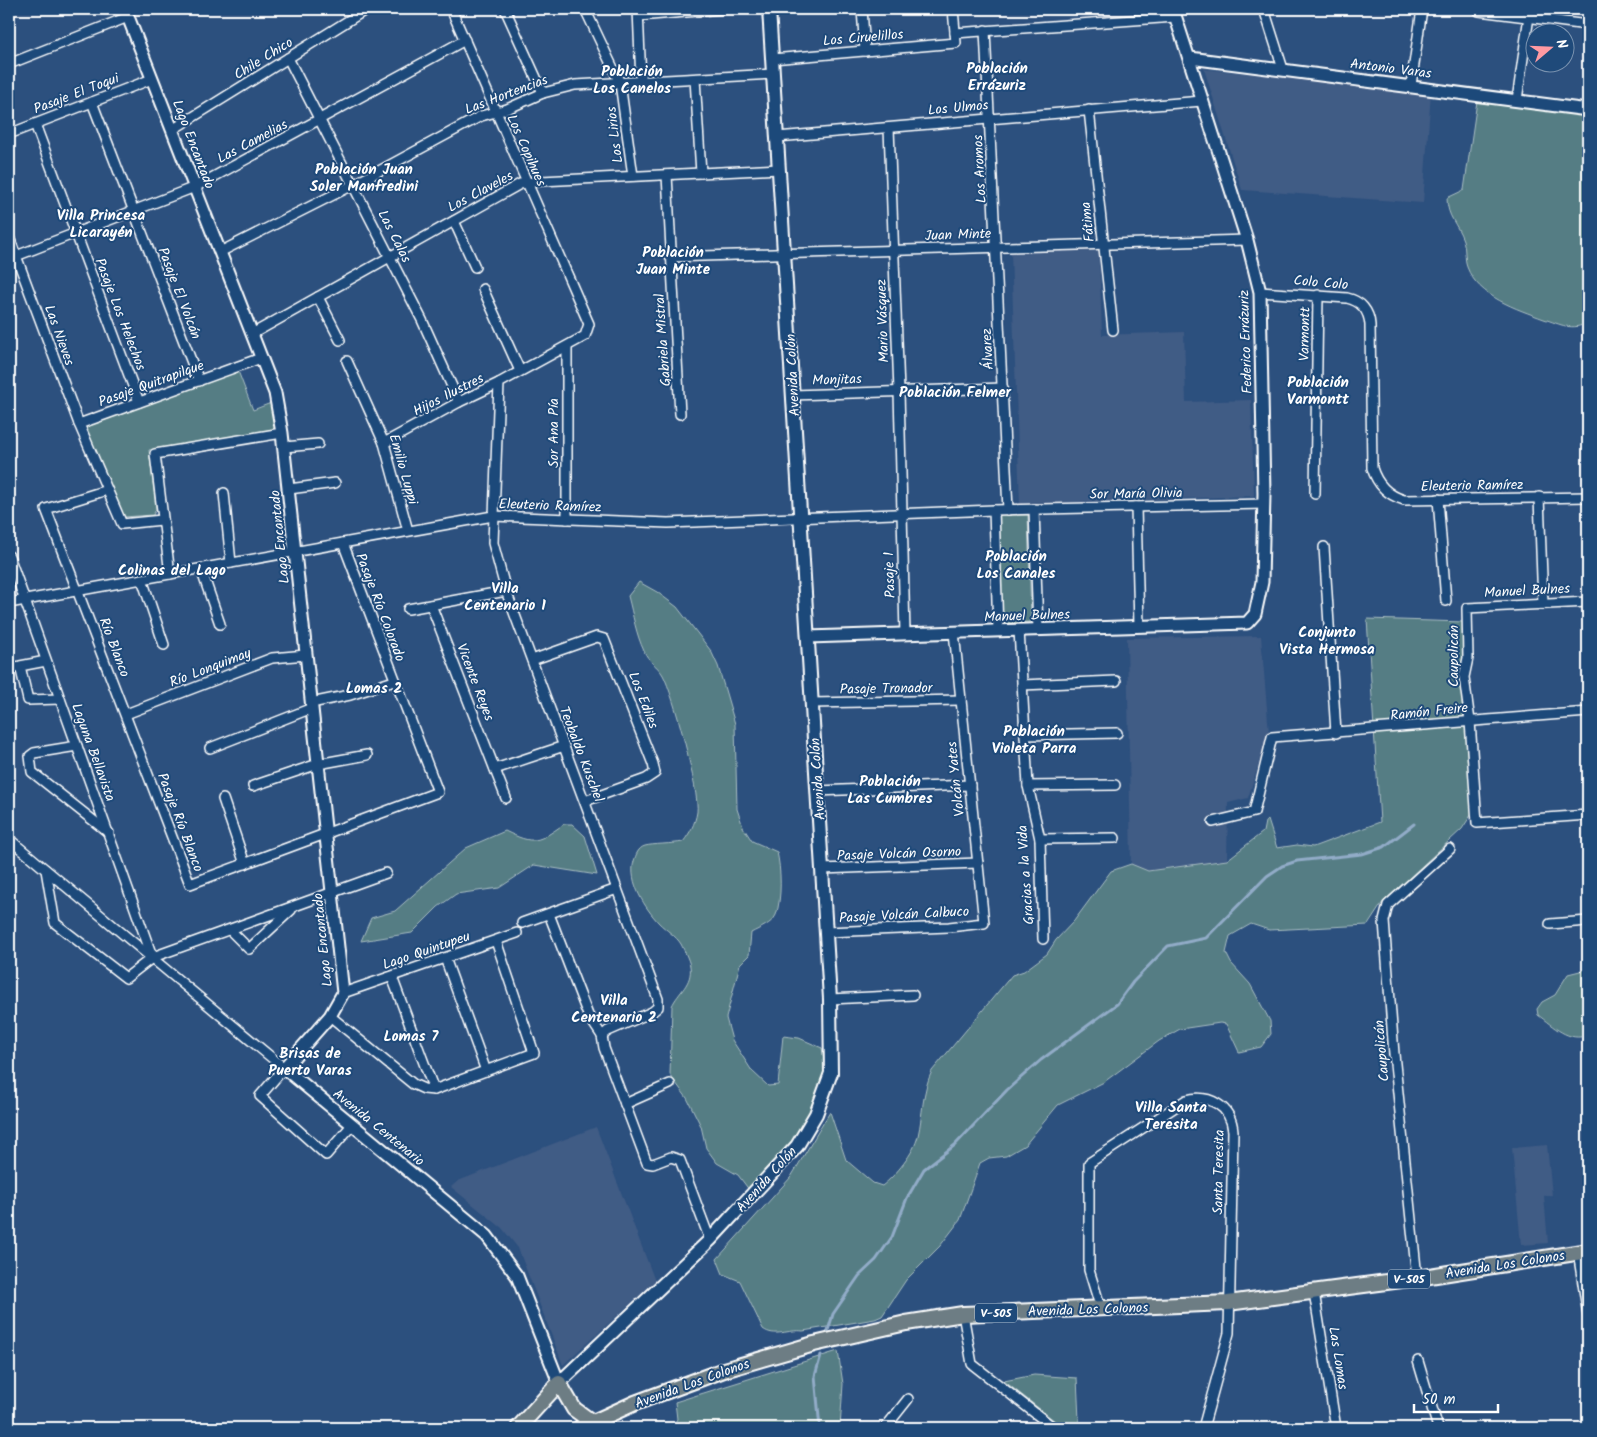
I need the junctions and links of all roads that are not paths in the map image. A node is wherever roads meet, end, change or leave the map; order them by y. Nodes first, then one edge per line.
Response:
1 (367, 9) edge
2 (451, 9) edge
3 (505, 9) edge
4 (585, 9) edge
5 (722, 9) edge
6 (769, 9) edge
7 (862, 9) edge
8 (953, 9) edge
9 (1264, 9) edge
10 (1422, 9) edge
11 (1479, 11) dead end
12 (639, 12) edge
13 (127, 13) edge
14 (1174, 13) edge
15 (1529, 13) edge
16 (1580, 24) dead end
17 (985, 30) junction
18 (955, 33) junction
19 (465, 40) junction
20 (865, 51) junction
21 (288, 58) junction
22 (1190, 58) junction
23 (772, 59) junction
24 (9, 64) edge
25 (1283, 69) junction
26 (773, 74) junction
27 (695, 78) junction
28 (152, 79) junction
29 (641, 82) junction
30 (620, 83) junction
31 (1411, 85) junction
32 (543, 93) junction
33 (1517, 100) junction
34 (1202, 101) junction
35 (92, 102) junction
36 (1089, 110) junction
37 (1588, 110) edge
38 (495, 112) junction
39 (990, 118) junction
40 (320, 120) junction
41 (35, 124) junction
42 (889, 128) junction
43 (172, 130) junction
44 (9, 134) edge
45 (777, 137) junction
46 (779, 169) junction
47 (701, 173) junction
48 (667, 174) junction
49 (633, 176) junction
50 (526, 183) junction
51 (353, 185) junction
52 (195, 188) junction
53 (133, 211) junction
54 (454, 221) junction
55 (76, 233) junction
56 (9, 237) edge
57 (1247, 240) junction
58 (1103, 244) junction
59 (996, 247) junction
60 (894, 250) junction
61 (220, 252) junction
62 (784, 253) junction
63 (16, 256) junction
64 (390, 256) junction
65 (670, 257) junction
66 (475, 267) dead end
67 (483, 289) dead end
68 (1260, 292) junction
69 (1318, 295) junction
70 (318, 297) junction
71 (1113, 330) dead end
72 (252, 334) junction
73 (340, 340) dead end
74 (567, 347) junction
75 (261, 358) junction
76 (347, 362) dead end
77 (520, 371) junction
78 (199, 381) junction
79 (499, 383) junction
80 (1003, 388) junction
81 (899, 391) junction
82 (793, 395) junction
83 (139, 402) junction
84 (459, 402) junction
85 (680, 414) dead end
86 (79, 424) junction
87 (282, 433) junction
88 (384, 443) junction
89 (318, 444) dead end
90 (284, 447) junction
91 (1372, 468) joint
92 (335, 483) dead end
93 (289, 489) junction
94 (106, 490) junction
95 (224, 493) dead end
96 (1315, 494) dead end
97 (1539, 497) junction
98 (1588, 497) edge
99 (1438, 499) junction
100 (1264, 504) junction
101 (1136, 507) junction
102 (1034, 509) junction
103 (994, 510) junction
104 (1008, 510) junction
105 (901, 514) junction
106 (493, 516) junction
107 (799, 518) junction
108 (567, 519) junction
109 (162, 520) junction
110 (408, 531) junction
111 (343, 543) junction
112 (1324, 547) dead end
113 (295, 552) junction
114 (9, 556) edge
115 (231, 563) junction
116 (201, 569) junction
117 (170, 574) junction
118 (142, 579) junction
119 (79, 591) junction
120 (506, 591) junction
121 (24, 600) junction
122 (1446, 601) dead end
123 (1588, 602) edge
124 (9, 603) edge
125 (1543, 604) junction
126 (432, 605) junction
127 (1467, 608) joint
128 (408, 609) dead end
129 (1247, 623) joint
130 (220, 624) dead end
131 (1139, 626) junction
132 (1018, 630) junction
133 (1038, 630) junction
134 (998, 631) junction
135 (954, 632) junction
136 (905, 634) junction
137 (808, 637) junction
138 (164, 645) dead end
139 (306, 656) junction
140 (46, 660) junction
141 (532, 660) junction
142 (394, 681) junction
143 (1116, 682) dead end
144 (1022, 685) junction
145 (60, 700) junction
146 (961, 700) junction
147 (812, 703) junction
148 (312, 706) junction
149 (1588, 712) edge
150 (126, 714) junction
151 (1470, 721) junction
152 (1117, 733) dead end
153 (1336, 733) junction
154 (1025, 735) junction
155 (77, 746) junction
156 (564, 746) junction
157 (210, 748) dead end
158 (366, 755) dead end
159 (318, 764) junction
160 (495, 769) junction
161 (970, 785) junction
162 (1115, 785) dead end
163 (254, 786) dead end
164 (1028, 786) junction
165 (817, 791) junction
166 (506, 798) dead end
167 (222, 799) dead end
168 (585, 801) junction
169 (1588, 815) edge
170 (1213, 822) dead end
171 (109, 834) junction
172 (325, 834) junction
173 (1115, 838) dead end
174 (9, 839) edge
175 (1040, 839) junction
176 (1450, 850) dead end
177 (245, 864) junction
178 (978, 864) junction
179 (822, 869) junction
180 (46, 870) junction
181 (386, 873) dead end
182 (617, 889) junction
183 (332, 892) junction
184 (295, 906) junction
185 (549, 914) junction
186 (1588, 921) edge
187 (984, 922) joint
188 (522, 923) dead end
189 (1550, 924) dead end
190 (230, 930) junction
191 (826, 932) junction
192 (517, 933) dead end
193 (1043, 939) dead end
194 (496, 941) junction
195 (153, 957) junction
196 (445, 958) junction
197 (392, 977) junction
198 (343, 993) junction
199 (913, 994) dead end
200 (830, 999) junction
201 (330, 1016) junction
202 (602, 1036) junction
203 (284, 1068) junction
204 (486, 1071) junction
205 (670, 1084) dead end
206 (434, 1090) junction
207 (625, 1104) junction
208 (352, 1125) junction
209 (710, 1240) junction
210 (1583, 1252) edge
211 (1417, 1278) junction
212 (1314, 1292) junction
213 (1228, 1303) junction
214 (1101, 1308) junction
215 (963, 1314) junction
216 (1588, 1315) edge
217 (1418, 1361) dead end
218 (559, 1384) junction
219 (908, 1399) dead end
220 (586, 1425) edge
221 (518, 1428) edge
222 (885, 1428) edge
223 (1054, 1428) edge
224 (1203, 1428) edge
225 (1336, 1428) edge
226 (1438, 1428) edge

1 - 21 street, Chile Chico
2 - 19 street, Los Copihues
3 - 32 street
4 - 30 street, Los Lirios
5 - 12 street
6 - 23 main road, Avenida Colón
7 - 20 street
8 - 18 street
9 - 25 street
10 - 31 street
11 - 15 street
12 - 29 street
13 - 24 street
13 - 28 street, Lago Encantado
14 - 17 street
14 - 22 street, Federico Errázuriz
15 - 16 street
15 - 33 street
17 - 18 street
17 - 39 street, Los Aromos
18 - 20 street, Los Ciruelillos
19 - 38 street, Los Copihues
19 - 40 street, Las Camelias
20 - 23 street, Los Ciruelillos
21 - 40 street, Las Calas
21 - 43 street, Chile Chico
22 - 25 street, Antonio Varas
22 - 34 street, Federico Errázuriz
23 - 26 main road, Avenida Colón
25 - 31 street, Antonio Varas
26 - 27 street, Las Hortencias
26 - 45 main road, Avenida Colón
27 - 29 street, Las Hortencias
27 - 47 street
28 - 35 street, Pasaje El Toqui
28 - 43 street, Lago Encantado
29 - 30 street, Las Hortencias
30 - 32 street, Las Hortencias
30 - 49 street, Los Lirios
31 - 33 street, Antonio Varas
32 - 38 street, Las Hortencias
33 - 37 street, Antonio Varas
34 - 36 street, Los Ulmos
34 - 57 street, Federico Errázuriz
35 - 41 street, Pasaje El Toqui
35 - 53 street, Pasaje El Volcán
36 - 39 street, Los Ulmos
36 - 58 street, Fátima
38 - 50 street, Los Copihues
38 - 51 street, Las Hortencias
39 - 42 street, Los Ulmos
39 - 59 street, Los Aromos
40 - 51 street, Las Calas
40 - 52 street, Las Camelias
41 - 44 street, Pasaje El Toqui
41 - 55 street, Pasaje Los Helechos
42 - 45 street, Los Ulmos
42 - 60 street, Mario Vásquez
43 - 52 street, Lago Encantado
45 - 46 main road, Avenida Colón
46 - 47 street, Los Claveles
46 - 62 main road, Avenida Colón
47 - 48 street, Los Claveles
48 - 49 street, Los Claveles
48 - 65 street, Gabriela Mistral
49 - 50 street, Los Claveles
50 - 54 street, Los Claveles
50 - 74 street, Los Copihues
51 - 61 street, Las Hortencias
51 - 64 street, Las Calas
52 - 53 street, Las Camelias
52 - 61 street, Lago Encantado
53 - 55 street, Las Camelias
53 - 78 street, Pasaje El Volcán
54 - 64 street, Los Claveles
54 - 66 street
55 - 63 street, Las Camelias
55 - 83 street, Pasaje Los Helechos
56 - 63 street
57 - 58 street, Juan Minte
57 - 68 street, Federico Errázuriz
58 - 59 street, Juan Minte
58 - 71 street, Fátima
59 - 60 street, Juan Minte
59 - 80 street, Álvarez
60 - 62 street, Juan Minte
60 - 81 street, Mario Vásquez
61 - 72 street, Lago Encantado
62 - 65 street, Juan Minte
62 - 82 main road, Avenida Colón
63 - 86 street, Las Nieves
64 - 70 street, Los Claveles
64 - 84 street, Las Calas
65 - 85 street, Gabriela Mistral
67 - 77 street
68 - 69 street, Colo Colo
68 - 100 street, Federico Errázuriz
69 - 91 street, Colo Colo
69 - 96 street, Varmontt
70 - 72 street, Los Claveles
70 - 73 street
72 - 75 street, Lago Encantado
74 - 77 street
74 - 108 street, Sor Ana Pía
75 - 78 street, Pasaje Quitrapilque
75 - 87 street, Lago Encantado
76 - 88 street, Emilio Luppi
77 - 79 street
78 - 83 street, Pasaje Quitrapilque
79 - 84 street, Hijos Ilustres
79 - 106 street, Teobaldo Kuschel
80 - 81 street, Monjitas
80 - 104 street, Álvarez
81 - 82 street, Monjitas
81 - 105 street, Mario Vásquez
82 - 107 main road, Avenida Colón
83 - 86 street, Pasaje Quitrapilque
84 - 88 street, Hijos Ilustres
86 - 94 street, Las Nieves
87 - 90 street, Lago Encantado
87 - 109 street
88 - 110 street, Emilio Luppi
89 - 90 street
90 - 93 street, Lago Encantado
91 - 99 street, Eleuterio Ramírez
92 - 93 street
93 - 113 street, Lago Encantado
94 - 109 street, Las Nieves
94 - 119 street, Río Blanco
95 - 115 street
97 - 98 street, Eleuterio Ramírez
97 - 99 street, Eleuterio Ramírez
97 - 125 street
99 - 122 street
100 - 101 street, Sor María Olivia
100 - 129 street, Federico Errázuriz
101 - 102 street, Sor María Olivia
101 - 131 street
102 - 104 street, Sor María Olivia
102 - 133 street
103 - 104 street, Eleuterio Ramírez
103 - 105 street, Eleuterio Ramírez
103 - 134 street
105 - 107 street, Eleuterio Ramírez
105 - 136 street, Pasaje 1
106 - 108 street, Eleuterio Ramírez
106 - 110 street, Eleuterio Ramírez
106 - 120 street, Teobaldo Kuschel
107 - 108 street, Eleuterio Ramírez
107 - 137 main road, Avenida Colón
109 - 117 street
110 - 111 street, Eleuterio Ramírez
111 - 113 street, Eleuterio Ramírez
111 - 142 street, Pasaje Río Colorado
112 - 153 street
113 - 115 street, Eleuterio Ramírez
113 - 139 street, Lago Encantado
114 - 121 street, Laguna Bellavista
115 - 116 street, Eleuterio Ramírez
116 - 117 street, Eleuterio Ramírez
116 - 130 street
117 - 118 street, Eleuterio Ramírez
118 - 119 street, Eleuterio Ramírez
118 - 138 street
119 - 121 street, Eleuterio Ramírez
119 - 150 street, Río Blanco
120 - 126 street
120 - 141 street, Teobaldo Kuschel
121 - 124 street, Eleuterio Ramírez
121 - 140 street, Laguna Bellavista
123 - 125 street, Manuel Bulnes
125 - 127 street, Manuel Bulnes
126 - 128 street
126 - 160 street, Vicente Reyes
127 - 151 street, Caupolicán
129 - 131 street, Manuel Bulnes
131 - 133 street, Manuel Bulnes
132 - 133 street, Manuel Bulnes
132 - 134 street, Manuel Bulnes
132 - 144 street, Gracias a la Vida
134 - 135 street, Manuel Bulnes
135 - 136 street, Manuel Bulnes
135 - 146 street, Volcán Yates
136 - 137 street, Manuel Bulnes
137 - 147 main road, Avenida Colón
139 - 148 street, Lago Encantado
139 - 150 street, Río Lonquimay
140 - 145 street, Laguna Bellavista
140 - 145 street
141 - 156 street, Teobaldo Kuschel
141 - 168 street, Los Ediles
142 - 148 street
142 - 172 street, Pasaje Río Colorado
143 - 144 street
144 - 154 street, Gracias a la Vida
145 - 155 street, Laguna Bellavista
146 - 147 street, Pasaje Tronador
146 - 161 street, Volcán Yates
147 - 165 main road, Avenida Colón
148 - 157 street
148 - 159 street, Lago Encantado
149 - 151 street, Ramón Freire
150 - 177 street, Pasaje Río Blanco
151 - 153 street, Ramón Freire
151 - 169 street, Caupolicán
152 - 154 street
153 - 170 street, Ramón Freire
154 - 164 street, Gracias a la Vida
155 - 171 street, Laguna Bellavista
155 - 171 street
156 - 160 street
156 - 168 street, Teobaldo Kuschel
158 - 159 street
159 - 163 street
159 - 172 street, Lago Encantado
160 - 166 street, Vicente Reyes
161 - 165 street
161 - 178 street, Volcán Yates
162 - 164 street
164 - 175 street, Gracias a la Vida
165 - 179 main road, Avenida Colón
167 - 177 street
168 - 182 street, Teobaldo Kuschel
171 - 195 street, Laguna Bellavista
172 - 177 street
172 - 183 street, Lago Encantado
173 - 175 street
174 - 180 street, Avenida Centenario
175 - 193 street, Gracias a la Vida
176 - 211 street, Caupolicán
178 - 179 street, Pasaje Volcán Osorno
178 - 187 street, Volcán Yates
179 - 191 main road, Avenida Colón
180 - 195 street, Avenida Centenario
180 - 195 street
181 - 183 street
182 - 185 street
182 - 202 street, Teobaldo Kuschel
183 - 184 street
183 - 198 street, Lago Encantado
184 - 190 street
184 - 190 street
185 - 188 street
185 - 202 street
186 - 189 street
187 - 191 street, Pasaje Volcán Calbuco
190 - 195 street
191 - 200 main road, Avenida Colón
192 - 194 street, Lago Quintupeu
194 - 196 street, Lago Quintupeu
194 - 204 street
195 - 203 street, Avenida Centenario
196 - 197 street, Lago Quintupeu
196 - 204 street
197 - 198 street, Lago Quintupeu
197 - 206 street
198 - 201 street, Lago Encantado
199 - 200 street
200 - 209 main road, Avenida Colón
201 - 203 street, Lago Encantado
201 - 206 street
202 - 207 street
203 - 208 street, Avenida Centenario
203 - 208 street
204 - 206 street
205 - 207 street
207 - 209 street
208 - 218 street, Avenida Centenario
209 - 218 main road, Avenida Colón
210 - 211 main road, Avenida Los Colonos / V-505
210 - 216 street
211 - 212 main road, Avenida Los Colonos / V-505
212 - 213 main road, Avenida Los Colonos / V-505
212 - 225 street, Las Lomas
213 - 214 main road, Avenida Los Colonos / V-505
213 - 214 street, Santa Teresita
213 - 224 street
214 - 215 main road, Avenida Los Colonos / V-505
215 - 220 main road, Avenida Los Colonos / V-505
215 - 223 street
217 - 226 street
218 - 220 main road, Avenida Los Colonos / V-505
218 - 221 main road, Avenida Colón
219 - 222 street

